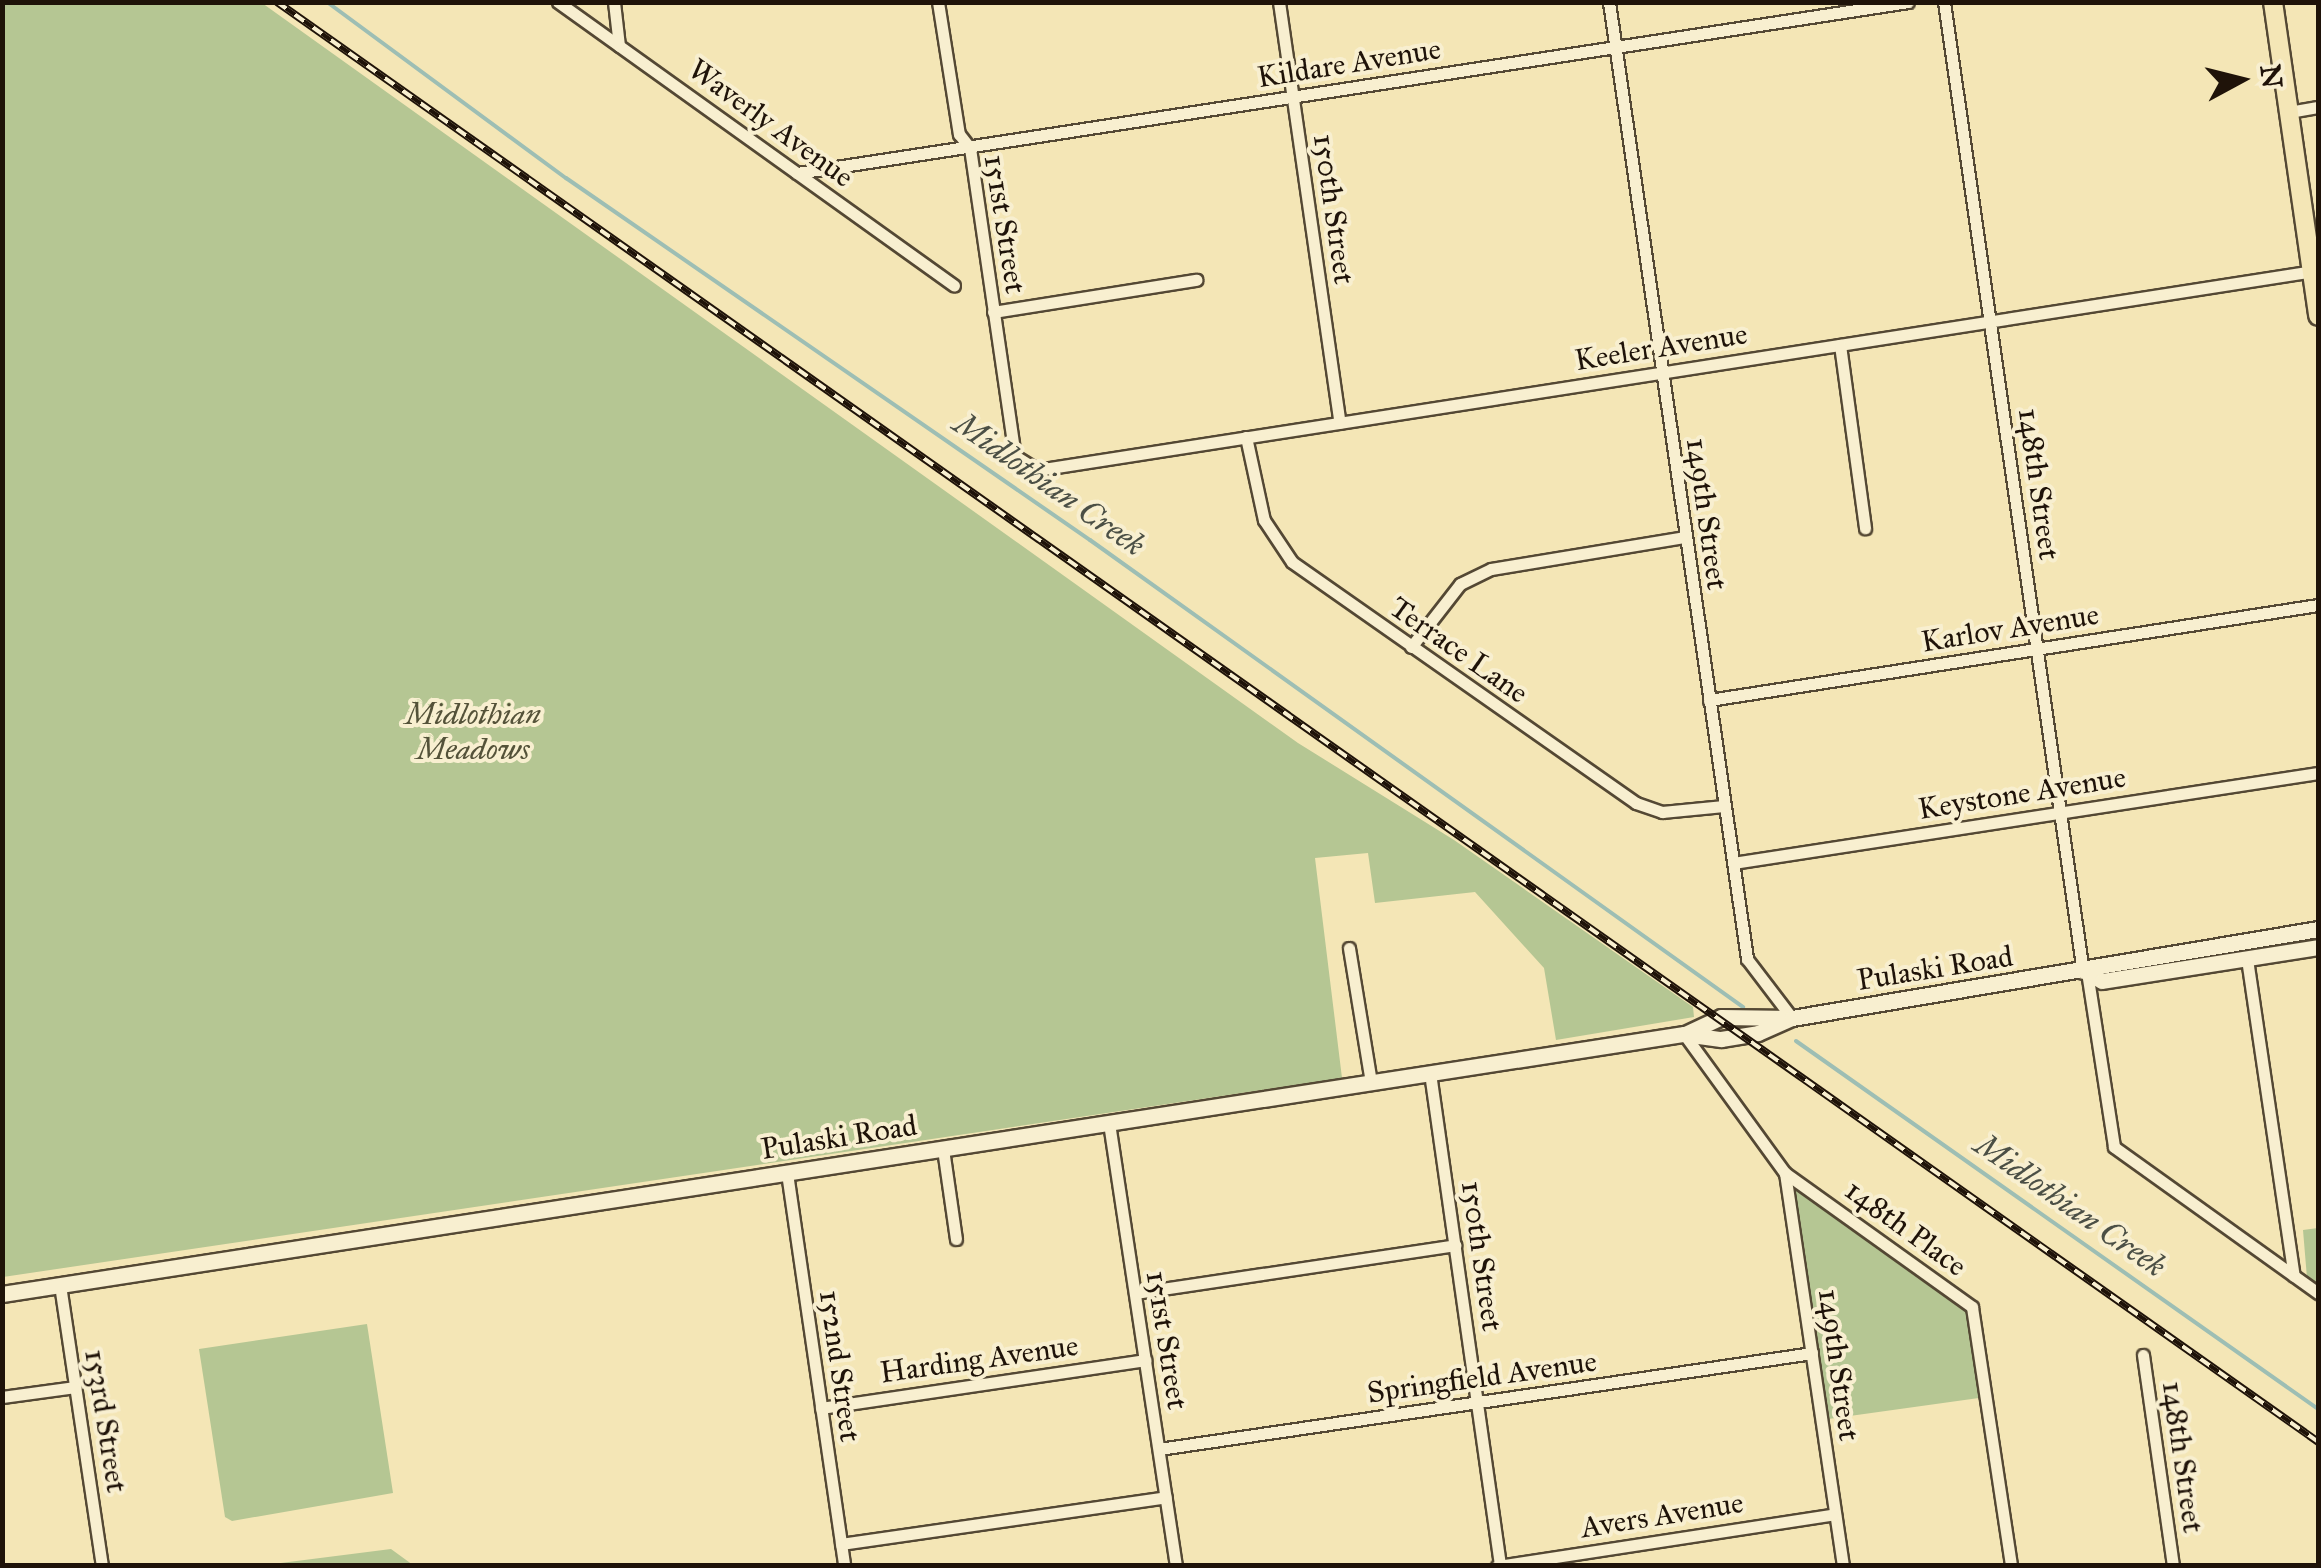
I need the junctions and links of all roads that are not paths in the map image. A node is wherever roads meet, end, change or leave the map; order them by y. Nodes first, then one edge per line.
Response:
1 (558, 2) edge
2 (614, 2) edge
3 (938, 2) edge
4 (1278, 2) edge
5 (1608, 2) edge
6 (1908, 2) edge
7 (1944, 2) edge
8 (2273, 2) edge
9 (619, 46) junction
10 (1614, 47) junction
11 (1292, 97) junction
12 (2318, 108) edge
13 (2289, 112) junction
14 (970, 148) junction
15 (797, 173) junction
16 (2315, 271) edge
17 (1196, 280) dead end
18 (954, 286) dead end
19 (993, 312) junction
20 (2318, 316) edge
21 (1991, 322) junction
22 (1840, 344) junction
23 (1662, 372) junction
24 (1340, 423) junction
25 (1246, 437) junction
26 (1015, 456) joint
27 (1865, 528) dead end
28 (1686, 537) junction
29 (2318, 606) edge
30 (1411, 647) junction
31 (2037, 649) junction
32 (1709, 700) junction
33 (2318, 772) edge
34 (1724, 806) junction
35 (2060, 812) junction
36 (1733, 863) junction
37 (2318, 929) edge
38 (2318, 947) edge
39 (1349, 948) dead end
40 (2246, 958) junction
41 (2085, 972) junction
42 (1792, 1018) junction
43 (1684, 1034) junction
44 (1430, 1073) junction
45 (1371, 1082) junction
46 (1109, 1123) junction
47 (943, 1148) junction
48 (1785, 1172) junction
49 (786, 1173) junction
50 (956, 1239) dead end
51 (1454, 1245) junction
52 (2294, 1276) junction
53 (60, 1285) junction
54 (1135, 1293) junction
55 (2318, 1293) edge
56 (2, 1294) edge
57 (1812, 1352) junction
58 (2143, 1356) dead end
59 (1145, 1360) junction
60 (75, 1388) junction
61 (2, 1397) edge
62 (1477, 1404) junction
63 (820, 1408) junction
64 (1158, 1448) junction
65 (1166, 1497) junction
66 (1835, 1514) junction
67 (841, 1544) junction
68 (1499, 1565) edge
69 (102, 1566) edge
70 (844, 1566) edge
71 (1176, 1566) edge
72 (1842, 1566) edge
73 (2011, 1566) edge
74 (2174, 1566) edge

1 - 9 street, Waverly Avenue
2 - 9 street
3 - 14 street, 151st Street
4 - 11 street, 150th Street
5 - 10 street, 149th Street
6 - 10 street, Kildare Avenue
7 - 21 street, 148th Street
8 - 13 main road
9 - 15 street, Waverly Avenue
10 - 11 street, Kildare Avenue
10 - 23 street, 149th Street
11 - 14 street, Kildare Avenue
11 - 24 street, 150th Street
12 - 13 street
13 - 16 main road
14 - 15 street, Kildare Avenue
14 - 19 street, 151st Street
15 - 18 street, Waverly Avenue
16 - 20 main road
16 - 21 street, Keeler Avenue
17 - 19 street
19 - 26 street, 151st Street
21 - 22 street, Keeler Avenue
21 - 31 street, 148th Street
22 - 23 street, Keeler Avenue
22 - 27 street
23 - 24 street, Keeler Avenue
23 - 28 street, 149th Street
24 - 25 street, Keeler Avenue
25 - 26 street, Keeler Avenue
25 - 30 street, Terrace Lane
28 - 30 street
28 - 32 street, 149th Street
29 - 31 street, Karlov Avenue
30 - 34 street, Terrace Lane
31 - 32 street, Karlov Avenue
31 - 35 street, 148th Street
32 - 34 street, 149th Street
33 - 35 street, Keystone Avenue
34 - 36 street, 149th Street
35 - 36 street, Keystone Avenue
35 - 41 street, 148th Street
36 - 42 street, 149th Street
37 - 41 main road, Pulaski Road
38 - 40 main road, Pulaski Road
39 - 45 street
40 - 41 main road, Pulaski Road
40 - 52 street
41 - 42 main road, Pulaski Road
41 - 52 street, 148th Street
42 - 43 main road, Pulaski Road
43 - 44 main road, Pulaski Road
43 - 48 street, 148th Place
44 - 45 main road, Pulaski Road
44 - 51 street, 150th Street
45 - 46 main road, Pulaski Road
46 - 47 main road, Pulaski Road
46 - 54 street, 151st Street
47 - 49 main road, Pulaski Road
47 - 50 street
48 - 57 street, 149th Street
48 - 73 street, 148th Place
49 - 53 main road, Pulaski Road
49 - 63 street, 152nd Street
51 - 54 street
51 - 62 street, 150th Street
52 - 55 street
53 - 56 main road, Pulaski Road
53 - 60 street, 153rd Street
54 - 59 street, 151st Street
57 - 62 street, Springfield Avenue
57 - 66 street, 149th Street
58 - 74 street, 148th Street
59 - 63 street, Harding Avenue
59 - 64 street, 151st Street
60 - 61 street
60 - 69 street, 153rd Street
62 - 64 street, Springfield Avenue
62 - 68 street, 150th Street
63 - 67 street, 152nd Street
64 - 65 street, 151st Street
65 - 67 street
65 - 71 street, 151st Street
66 - 68 street, Avers Avenue
66 - 72 street, 149th Street
67 - 70 street, 152nd Street

